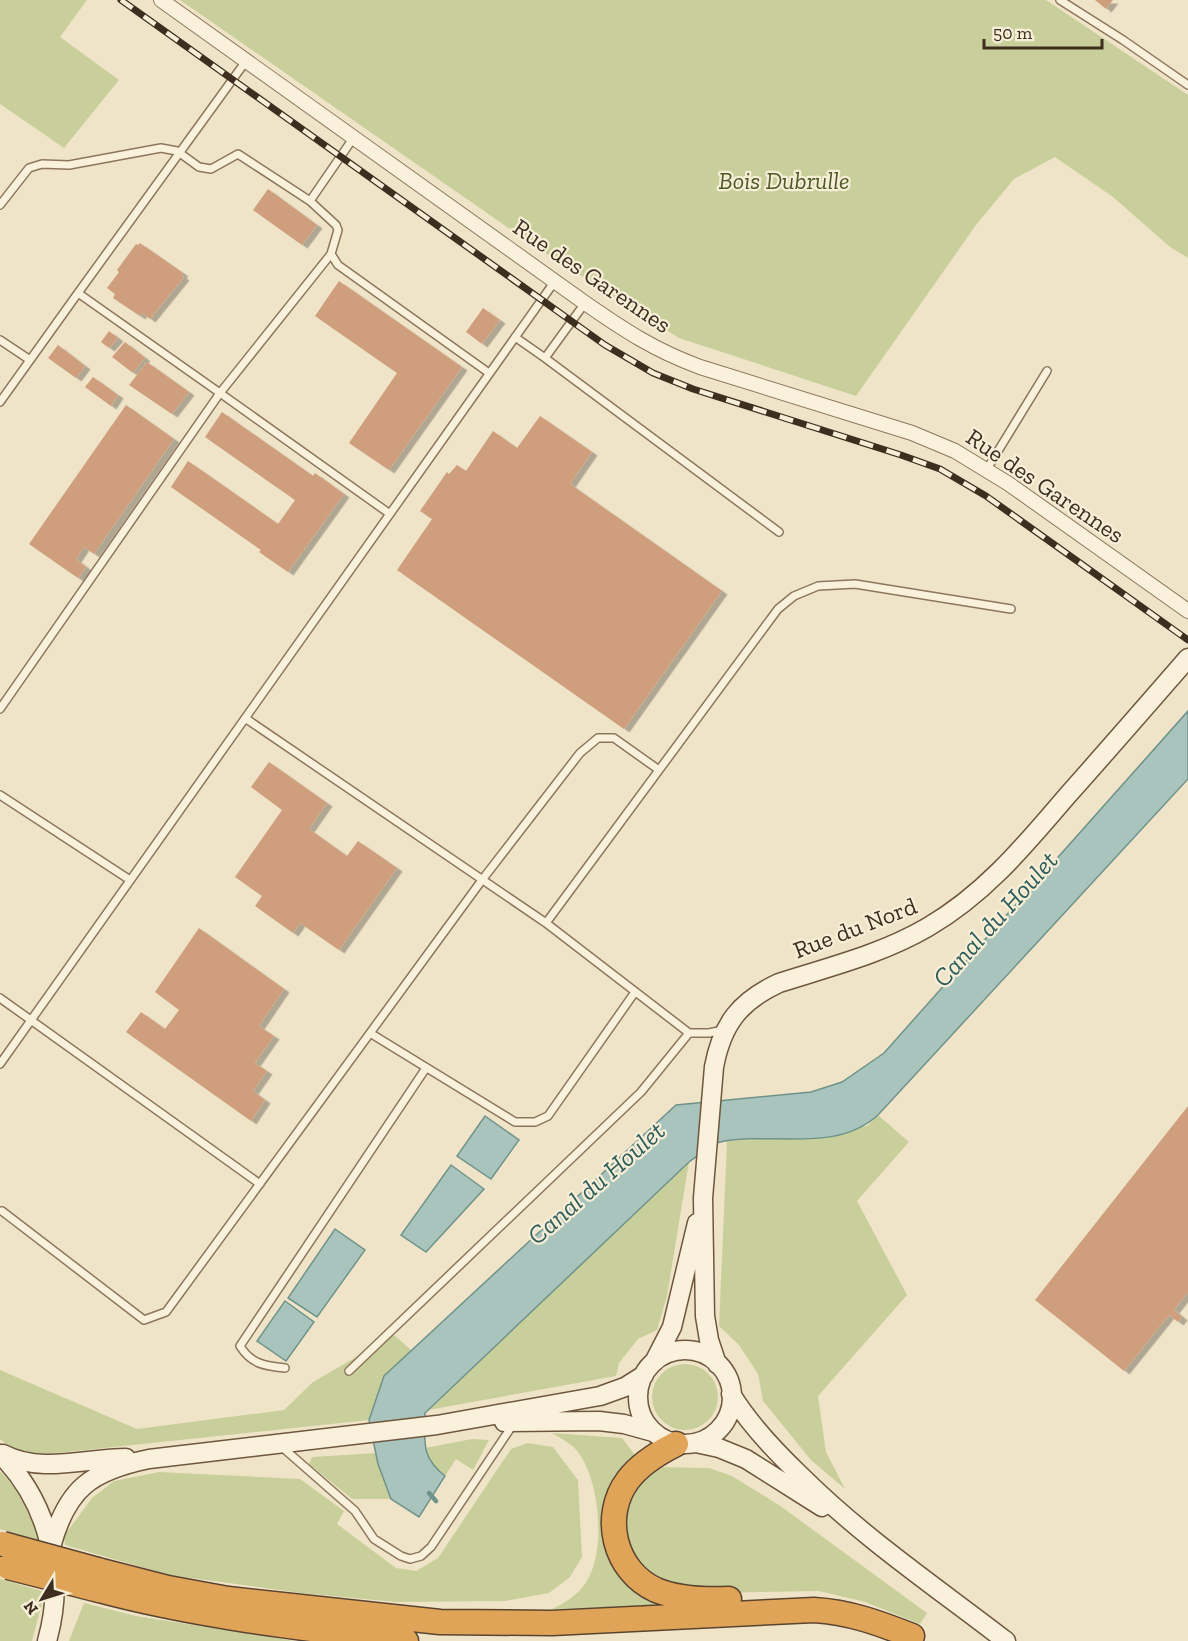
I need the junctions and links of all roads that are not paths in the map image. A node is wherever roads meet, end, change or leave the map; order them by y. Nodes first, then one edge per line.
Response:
1 (161, 0) edge
2 (1060, 0) edge
3 (246, 61) junction
4 (1188, 85) edge
5 (354, 137) junction
6 (178, 153) junction
7 (310, 201) junction
8 (0, 205) edge
9 (331, 254) junction
10 (555, 281) junction
11 (78, 293) junction
12 (585, 303) junction
13 (515, 337) junction
14 (0, 340) edge
15 (545, 358) junction
16 (30, 360) junction
17 (1047, 371) dead end
18 (489, 373) junction
19 (220, 393) junction
20 (0, 402) edge
21 (987, 469) junction
22 (390, 514) junction
23 (779, 532) dead end
24 (1011, 609) dead end
25 (1188, 611) edge
26 (1188, 658) edge
27 (0, 709) edge
28 (245, 718) junction
29 (659, 770) junction
30 (0, 795) edge
31 (130, 880) junction
32 (482, 880) junction
33 (546, 924) junction
34 (635, 992) junction
35 (0, 998) edge
36 (31, 1021) junction
37 (725, 1030) junction
38 (370, 1033) junction
39 (689, 1033) junction
40 (0, 1064) edge
41 (426, 1068) junction
42 (260, 1184) junction
43 (703, 1198) junction
44 (2, 1211) dead end
45 (717, 1364) junction
46 (285, 1368) dead end
47 (648, 1369) junction
48 (349, 1371) dead end
49 (731, 1394) junction
50 (515, 1422) junction
51 (436, 1425) junction
52 (653, 1432) junction
53 (686, 1443) junction
54 (278, 1444) junction
55 (0, 1453) edge
56 (149, 1459) junction
57 (854, 1526) junction
58 (51, 1547) junction
59 (3, 1555) edge
60 (99, 1580) junction
61 (916, 1639) edge
62 (47, 1641) edge
63 (406, 1641) edge
64 (1006, 1641) edge

1 - 3 street, Rue des Garennes
2 - 4 lane
3 - 5 street, Rue des Garennes
3 - 6 lane
5 - 7 lane
5 - 10 street, Rue des Garennes
6 - 7 lane
6 - 8 lane
6 - 11 lane
7 - 9 lane
9 - 18 lane
9 - 19 lane
10 - 12 street, Rue des Garennes
10 - 13 lane
11 - 16 lane
11 - 19 lane
12 - 15 lane
12 - 21 street, Rue des Garennes
13 - 15 lane
13 - 18 lane
14 - 16 lane
15 - 23 lane
16 - 20 lane
17 - 21 lane
18 - 22 lane
19 - 22 lane
19 - 27 lane
21 - 25 street, Rue des Garennes
22 - 28 lane
24 - 29 lane
26 - 37 street, Rue du Nord
28 - 31 lane
28 - 32 lane
29 - 32 lane
29 - 33 lane
30 - 31 lane
31 - 36 lane
32 - 33 lane
32 - 38 lane
33 - 34 lane
34 - 39 lane
34 - 41 lane
35 - 36 lane
36 - 40 lane
36 - 42 lane
37 - 39 lane
37 - 43 street, Rue du Nord
38 - 41 lane
38 - 42 lane
39 - 48 lane
41 - 46 lane
42 - 44 lane
43 - 45 street, Rue du Nord
43 - 47 street, Rue du Nord
45 - 47 street
45 - 49 street
47 - 51 street
47 - 52 street
49 - 53 street
49 - 57 street
50 - 51 street
50 - 52 street
50 - 54 lane
51 - 54 street
52 - 53 street
53 - 57 street
53 - 61 highway
54 - 56 street
55 - 56 street
55 - 58 street
56 - 58 street
57 - 64 street
58 - 62 street
59 - 60 highway, bridge
60 - 61 highway
60 - 63 highway

